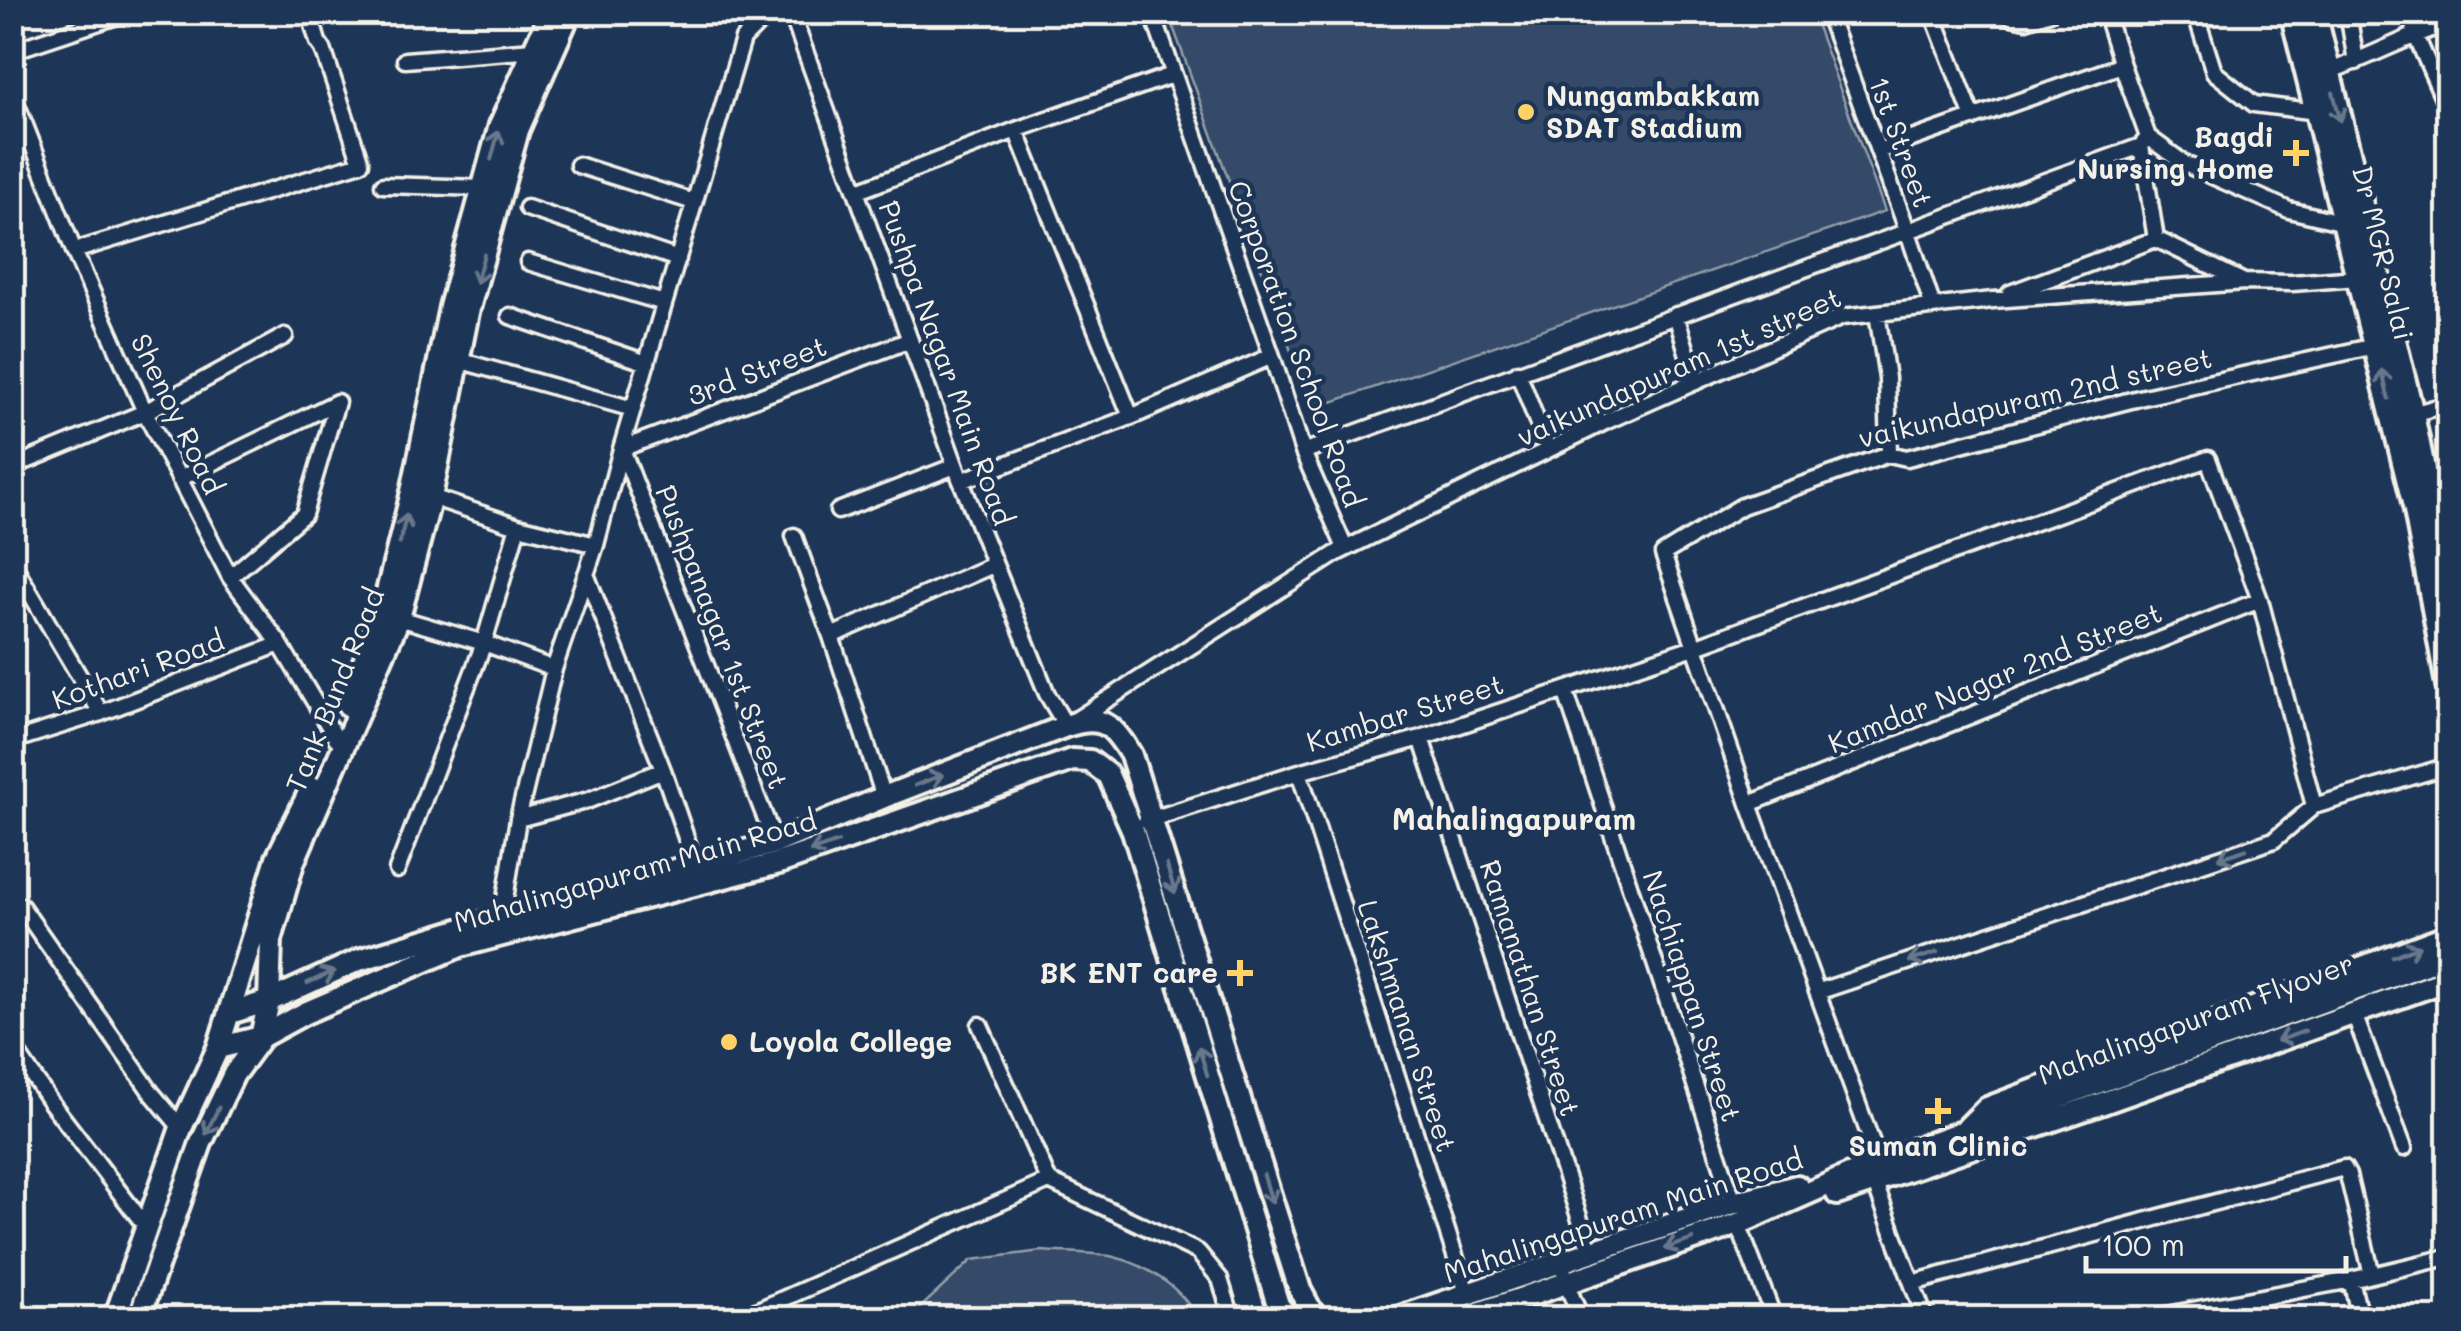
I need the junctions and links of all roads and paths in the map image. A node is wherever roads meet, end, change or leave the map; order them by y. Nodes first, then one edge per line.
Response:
1 (130, 12) edge
2 (309, 12) edge
3 (551, 12) edge
4 (570, 12) edge
5 (770, 12) edge
6 (791, 12) edge
7 (1152, 12) edge
8 (1827, 12) edge
9 (1932, 12) edge
10 (2010, 12) edge
11 (2050, 12) edge
12 (2106, 12) edge
13 (2195, 12) edge
14 (2292, 12) edge
15 (2314, 12) edge
16 (2348, 12) edge
17 (2411, 12) edge
18 (2448, 24) edge
19 (2415, 34) junction
20 (542, 51) junction
21 (12, 52) edge
22 (404, 60) dead end
23 (2356, 62) junction
24 (2122, 65) junction
25 (2318, 74) junction
26 (1172, 75) junction
27 (12, 92) edge
28 (2448, 109) edge
29 (2317, 112) junction
30 (1972, 118) junction
31 (1016, 130) junction
32 (2144, 141) junction
33 (1878, 151) junction
34 (578, 166) dead end
35 (384, 185) dead end
36 (484, 188) junction
37 (858, 191) junction
38 (694, 202) junction
39 (527, 208) dead end
40 (2346, 223) junction
41 (1908, 232) junction
42 (2156, 240) junction
43 (74, 252) junction
44 (678, 259) junction
45 (528, 262) dead end
46 (2358, 278) junction
47 (2245, 282) junction
48 (1992, 300) junction
49 (664, 303) junction
50 (1933, 307) junction
51 (1877, 313) junction
52 (510, 316) dead end
53 (1676, 316) junction
54 (285, 336) dead end
55 (910, 340) junction
56 (2375, 346) junction
57 (1272, 356) junction
58 (458, 360) junction
59 (646, 363) junction
60 (1518, 372) junction
61 (1696, 382) junction
62 (2448, 404) edge
63 (633, 409) junction
64 (145, 412) junction
65 (2412, 414) junction
66 (1131, 417) junction
67 (621, 449) junction
68 (1548, 450) junction
69 (1302, 452) junction
70 (1890, 454) junction
71 (955, 466) junction
72 (12, 467) edge
73 (180, 479) junction
74 (960, 481) junction
75 (431, 497) junction
76 (2440, 507) edge
77 (838, 510) dead end
78 (518, 526) junction
79 (794, 536) dead end
80 (596, 545) junction
81 (1339, 552) junction
82 (12, 562) edge
83 (993, 565) junction
84 (586, 573) junction
85 (230, 578) junction
86 (2448, 595) edge
87 (2260, 600) junction
88 (399, 618) junction
89 (831, 636) junction
90 (484, 642) junction
91 (280, 644) junction
92 (1694, 647) junction
93 (554, 669) junction
94 (2448, 685) edge
95 (1565, 690) junction
96 (101, 712) junction
97 (1066, 726) junction
98 (1421, 738) junction
99 (340, 740) junction
100 (12, 741) edge
101 (1072, 760) junction
102 (2448, 766) edge
103 (663, 770) junction
104 (1298, 772) junction
105 (884, 797) junction
106 (1749, 804) junction
107 (2314, 806) junction
108 (518, 818) junction
109 (1152, 818) junction
110 (1131, 828) junction
111 (776, 843) junction
112 (695, 864) junction
113 (397, 870) dead end
114 (21, 906) dead end
115 (502, 917) junction
116 (2448, 935) edge
117 (2448, 956) edge
118 (2448, 980) edge
119 (1817, 992) junction
120 (269, 1001) junction
121 (230, 1013) junction
122 (2354, 1014) junction
123 (980, 1025) dead end
124 (261, 1037) junction
125 (12, 1045) edge
126 (218, 1048) junction
127 (181, 1128) junction
128 (1962, 1134) junction
129 (2404, 1148) dead end
130 (1873, 1170) junction
131 (1049, 1181) junction
132 (1736, 1213) junction
133 (146, 1228) junction
134 (1591, 1253) junction
135 (2448, 1257) edge
136 (1564, 1273) junction
137 (2372, 1275) junction
138 (2351, 1280) junction
139 (1912, 1282) junction
140 (1468, 1296) junction
141 (750, 1316) edge
142 (2168, 1317) edge
143 (115, 1318) edge
144 (139, 1318) edge
145 (1232, 1318) edge
146 (1288, 1318) edge
147 (1315, 1318) edge
148 (1396, 1318) edge
149 (1464, 1318) edge
150 (1581, 1318) edge
151 (1774, 1318) edge
152 (1925, 1318) edge
153 (2151, 1318) edge
154 (2360, 1318) edge

1 - 21 street
2 - 43 street
3 - 20 main road, Tank Bund Road
4 - 20 main road, Tank Bund Road
5 - 38 street
6 - 37 street, Pushpa Nagar Main Road
7 - 26 street, Corporation School Road
8 - 33 street, 1st Street
9 - 30 street
10 - 11 street
12 - 24 street
13 - 29 street
14 - 25 main road, Dr MGR Salai
15 - 25 main road, Dr MGR Salai
16 - 23 street
17 - 19 street
18 - 19 street
19 - 23 street
19 - 28 street
20 - 22 street
36 -> 20 main road, Tank Bund Road
20 -> 58 main road, Tank Bund Road
23 - 25 street
24 - 30 street
24 - 32 street
25 - 29 main road, Dr MGR Salai
25 -> 65 main road, Dr MGR Salai
26 - 31 street
26 - 57 street, Corporation School Road
27 - 43 street, Shenoy Road
29 - 40 main road, Dr MGR Salai
30 - 33 street
31 - 37 street
31 - 66 street
32 - 40 street
32 - 41 street
32 - 42 street
33 - 41 street, 1st Street
34 - 38 street
35 - 36 street
99 -> 36 main road, Tank Bund Road
37 - 55 street, Pushpa Nagar Main Road
38 - 44 street
39 - 44 street
40 - 46 main road, Dr MGR Salai
41 - 50 street, 1st Street
41 - 53 street
42 - 47 street
42 - 48 street
43 - 64 street, Shenoy Road
44 - 49 street
45 - 49 street
46 - 47 street, vaikundapuram 1st street
46 - 56 main road, Dr MGR Salai
47 - 48 street, vaikundapuram 1st street
48 - 50 street, vaikundapuram 1st street
49 - 59 street
50 - 51 street, vaikundapuram 1st street
51 - 61 street, vaikundapuram 1st street
51 - 70 street
52 - 59 street
53 - 60 street
53 - 61 street
54 - 64 street
55 - 67 street, 3rd Street
55 - 71 street, Pushpa Nagar Main Road
56 - 70 street, vaikundapuram 2nd street
94 -> 56 main road, Dr MGR Salai
57 - 66 street
57 - 69 street, Corporation School Road
58 - 63 street
58 - 75 main road, Tank Bund Road
59 - 63 street
60 - 68 street
60 - 69 street
61 - 68 street, vaikundapuram 1st street
62 - 65 street
63 - 67 street
64 - 72 street
64 - 73 street, Shenoy Road
65 - 76 main road, Dr MGR Salai
66 - 74 street
67 - 80 street
67 - 111 street, Pushpanagar 1st Street
68 - 81 street, vaikundapuram 1st street
69 - 81 street, Corporation School Road
70 - 92 street, vaikundapuram 2nd street
71 - 74 street, Pushpa Nagar Main Road
71 - 77 street
73 - 85 street, Shenoy Road
73 - 85 street
74 - 83 street, Pushpa Nagar Main Road
75 - 78 street
75 - 88 main road, Tank Bund Road
76 - 86 main road, Dr MGR Salai
78 - 80 street
78 - 90 street
79 - 89 street
80 - 84 street
81 - 97 street, Corporation School Road
82 - 96 street
83 - 89 street
83 - 97 street, Pushpa Nagar Main Road
84 - 93 street
84 - 103 street
85 - 91 street, Shenoy Road
87 - 92 street, Kambar Street
87 - 106 street, Kamdar Nagar 2nd Street
87 - 107 street
88 - 90 street
88 - 99 main road, Tank Bund Road
89 - 105 street
90 - 93 street
90 - 113 street
91 - 96 street, Kothari Road
91 - 99 street, Shenoy Road
92 - 95 street, Kambar Street
92 - 106 street
93 - 108 street
95 - 98 street, Kambar Street
95 - 132 street, Nachiappan Street
96 - 100 street, Kothari Road
97 - 101 main road
105 -> 97 main road, Mahalingapuram Main Road
97 - 109 main road, Mahalingapuram Main Road
98 - 104 street, Kambar Street
98 - 134 street, Ramanathan Street
99 - 120 main road, Tank Bund Road
99 - 121 main road, Tank Bund Road
101 - 110 main road
101 -> 124 main road, Mahalingapuram Main Road
102 - 107 street
103 - 108 street
103 - 112 street
104 - 109 street, Kambar Street
104 - 140 street, Lakshmanan Street
105 - 111 main road, Mahalingapuram Main Road
106 - 119 street
107 -> 119 street
108 - 115 street
109 - 110 street, Kambar Street
109 -> 147 main road, Mahalingapuram Main Road
146 -> 110 main road
111 - 112 main road, Mahalingapuram Main Road
112 - 115 main road, Mahalingapuram Main Road
114 - 127 street
120 -> 115 main road, Mahalingapuram Main Road
128 -> 116 main road
117 - 128 main road, Mahalingapuram Flyover
118 - 122 main road
119 - 130 street
120 - 121 main road, Mahalingapuram Main Road
120 - 124 main road, Tank Bund Road
121 - 126 main road, Tank Bund Road
122 - 129 street
122 -> 130 main road
123 - 131 street
124 - 126 main road, Mahalingapuram Main Road
124 -> 144 main road, Tank Bund Road
125 - 133 street
126 - 127 main road, Tank Bund Road
127 - 133 main road, Tank Bund Road
128 - 130 main road, Mahalingapuram Main Road
130 - 132 main road, Mahalingapuram Main Road
130 - 139 street
131 - 141 street
131 - 145 street
132 - 134 main road, Mahalingapuram Main Road
132 -> 136 main road, Mahalingapuram Main Road
132 - 151 street, Nachiappan Street
133 - 143 main road, Tank Bund Road
134 - 136 main road, Mahalingapuram Main Road
135 - 137 street
136 - 140 main road, Mahalingapuram Main Road
136 - 149 main road, Mahalingapuram Main Road
136 - 150 street
137 - 138 street
137 - 139 street
138 - 142 street
138 - 154 street
139 - 152 street
140 - 148 main road, Mahalingapuram Main Road
142 - 153 street

